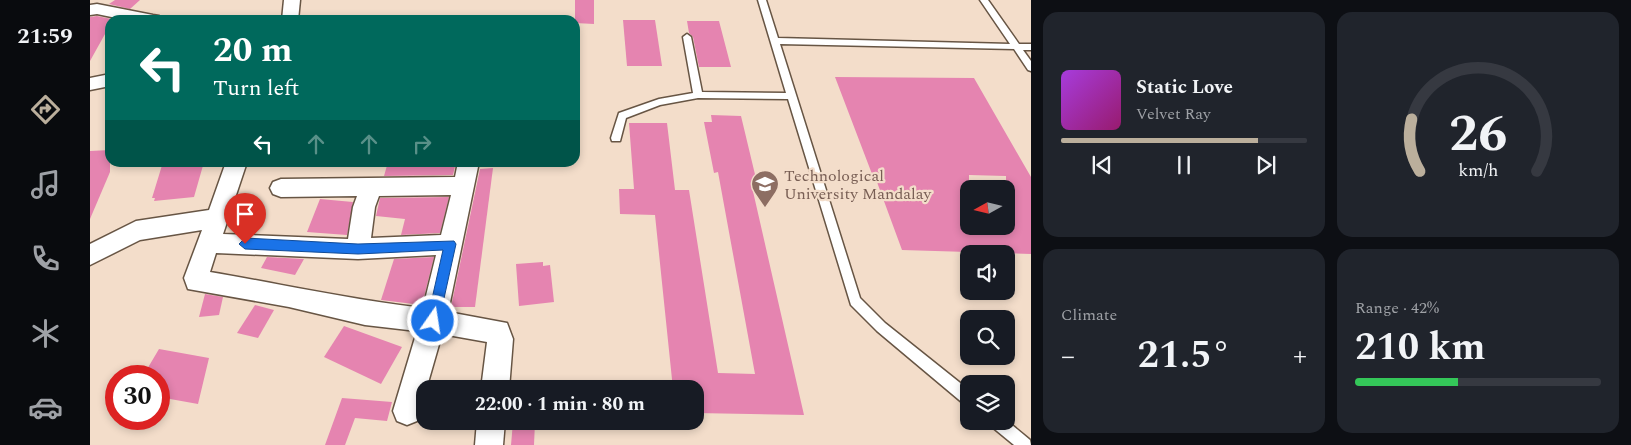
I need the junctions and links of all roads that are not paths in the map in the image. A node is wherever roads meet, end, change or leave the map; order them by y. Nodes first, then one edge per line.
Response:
1 (292, 0) edge
2 (762, 0) edge
3 (984, 0) edge
4 (90, 10) edge
5 (128, 15) edge
6 (290, 15) edge
7 (687, 37) dead end
8 (776, 41) junction
9 (1017, 47) junction
10 (1031, 47) edge
11 (1031, 68) edge
12 (105, 81) edge
13 (90, 84) edge
14 (698, 95) junction
15 (793, 96) junction
16 (616, 138) dead end
17 (235, 167) edge
18 (468, 167) edge
19 (464, 186) junction
20 (281, 188) dead end
21 (371, 188) junction
22 (217, 218) junction
23 (208, 243) junction
24 (450, 244) junction
25 (358, 249) junction
26 (90, 255) edge
27 (433, 321) junction
28 (495, 380) edge
29 (960, 392) edge
30 (407, 411) dead end
31 (490, 430) edge
32 (1007, 430) edge
33 (489, 445) edge
34 (1025, 445) edge

1 - 6 street
2 - 8 lane
3 - 9 lane
4 - 5 street
7 - 14 lane
8 - 9 lane
8 - 15 lane
9 - 10 lane
9 - 11 lane
12 - 13 street
14 - 15 lane
14 - 16 lane
15 - 29 lane
17 - 22 street
18 - 19 street
19 - 21 street
19 - 24 street
20 - 21 street
21 - 25 street
22 - 23 street
22 - 26 street
23 - 25 street
23 - 27 street
24 - 25 street
24 - 27 street
27 - 28 street
27 - 30 street
31 - 33 street
32 - 34 lane

